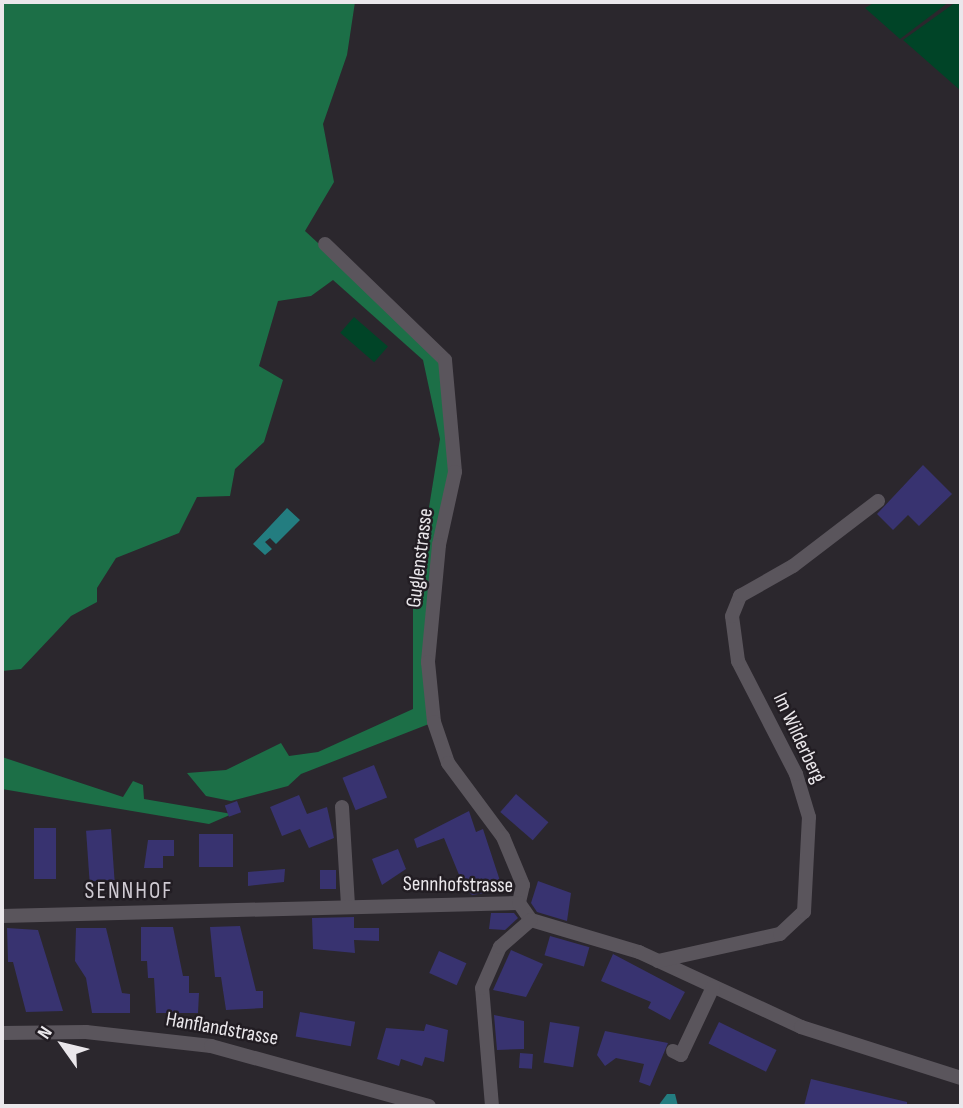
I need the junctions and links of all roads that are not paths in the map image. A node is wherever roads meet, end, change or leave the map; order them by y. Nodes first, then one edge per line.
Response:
1 (325, 244) dead end
2 (878, 501) dead end
3 (342, 807) dead end
4 (519, 903) junction
5 (348, 906) junction
6 (2, 916) edge
7 (531, 920) junction
8 (658, 961) junction
9 (713, 987) junction
10 (2, 1033) edge
11 (673, 1051) dead end
12 (961, 1078) edge
13 (429, 1106) edge
14 (492, 1106) edge

1 - 4 street, Guglenstrasse
2 - 8 street, Im Wilderberg
3 - 5 street
4 - 5 street, Sennhofstrasse
4 - 7 street, Sennhofstrasse
5 - 6 street, Sennhofstrasse
7 - 8 street, Sennhofstrasse
7 - 14 street
8 - 9 street, Sennhofstrasse
9 - 11 street
9 - 12 street, Sennhofstrasse
10 - 13 street, Hanflandstrasse

